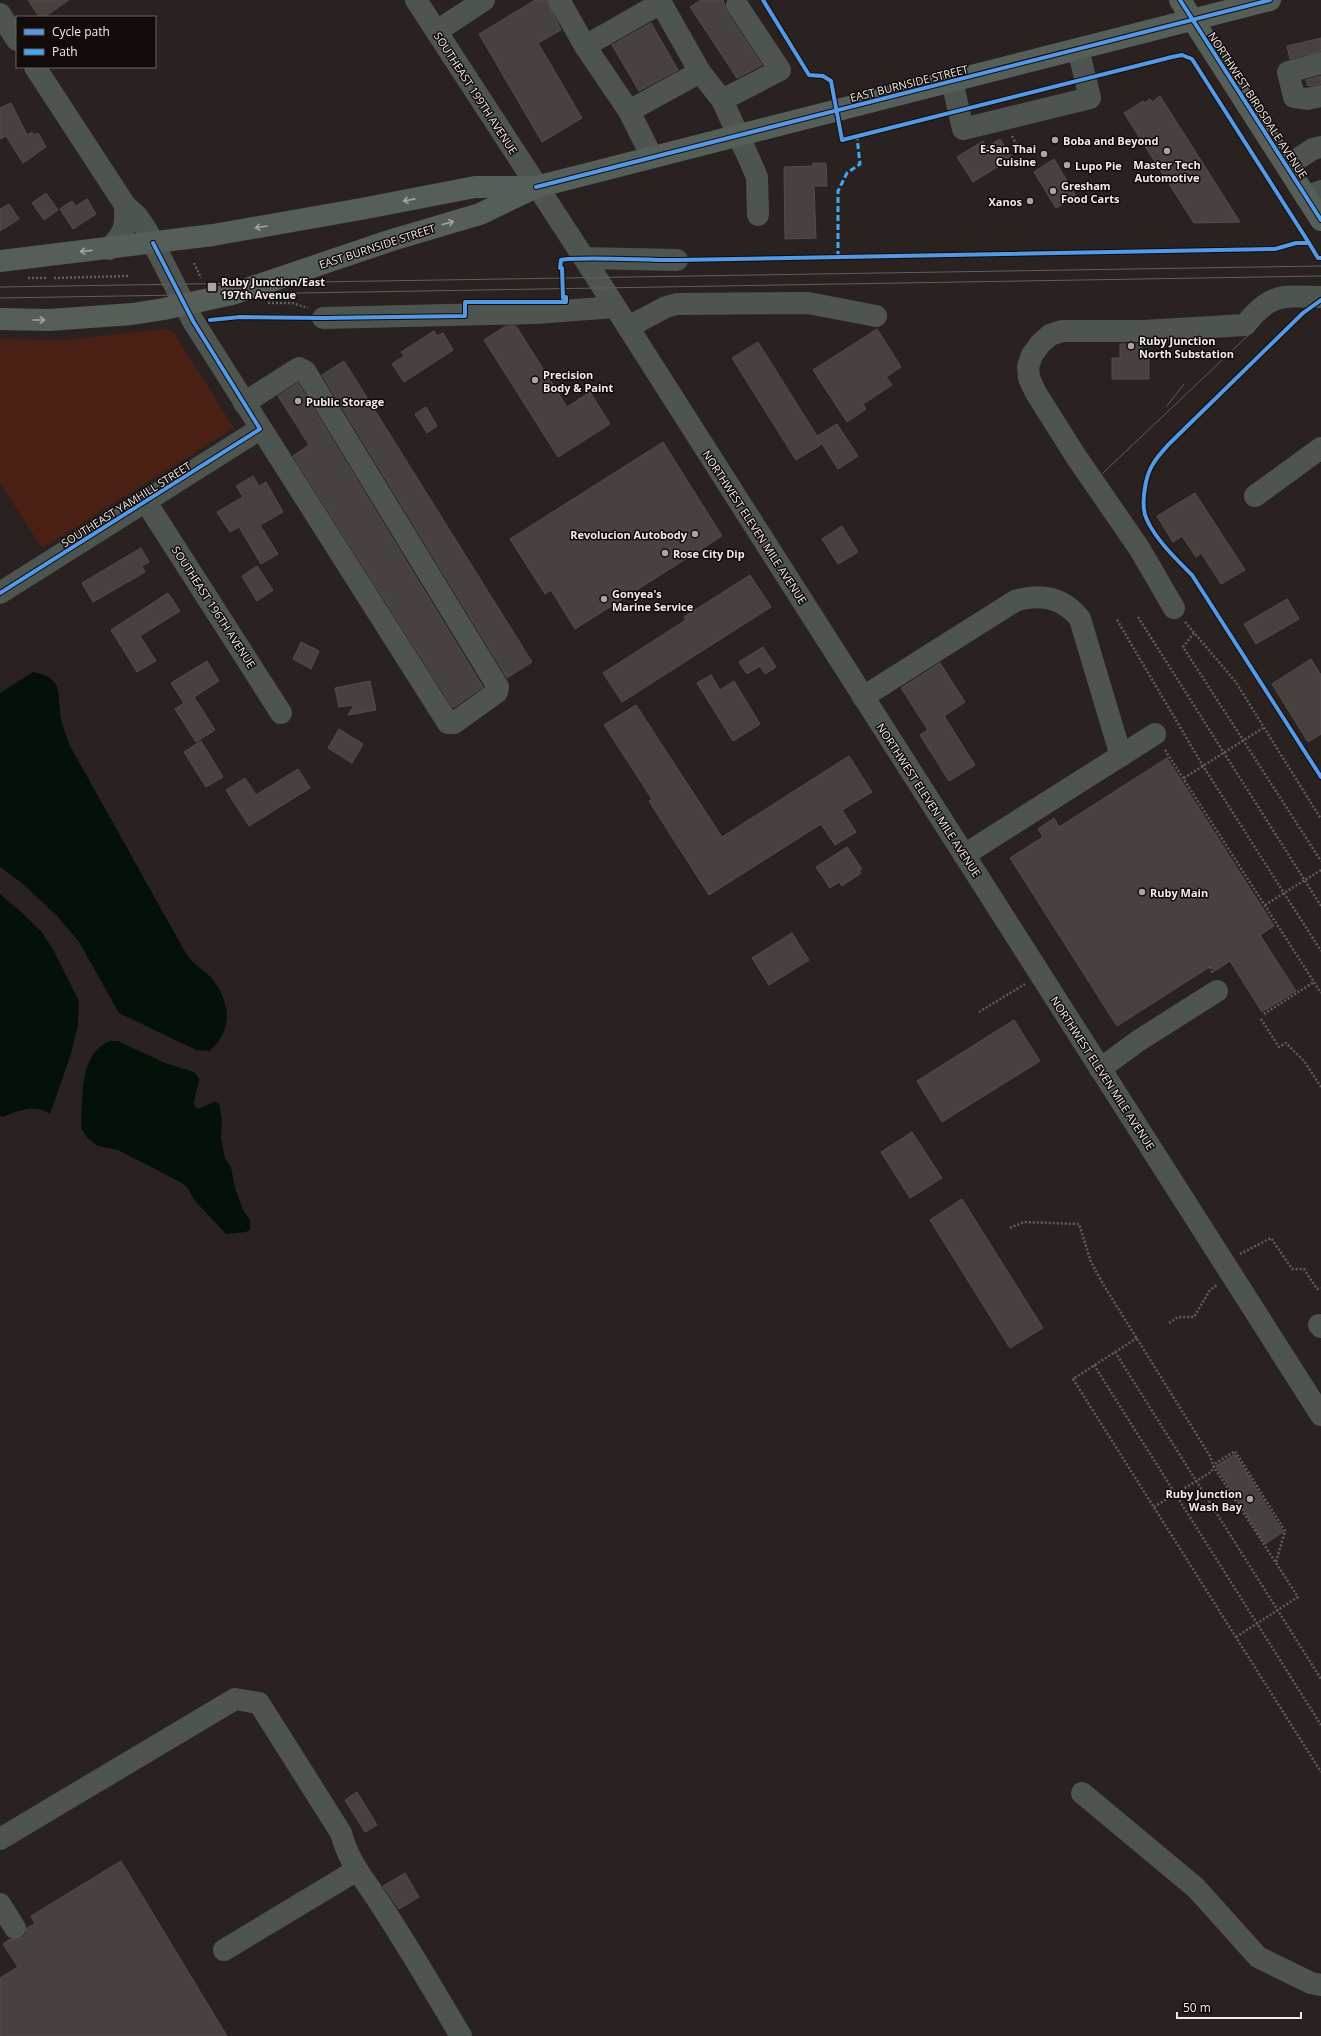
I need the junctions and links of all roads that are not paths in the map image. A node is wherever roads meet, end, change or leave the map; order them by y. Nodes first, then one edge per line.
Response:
1 (416, 0) edge
2 (484, 0) edge
3 (559, 0) edge
4 (1180, 0) edge
5 (1270, 0) edge
6 (661, 1) edge
7 (737, 5) dead end
8 (0, 14) edge
9 (1193, 20) junction
10 (436, 31) junction
11 (16, 38) edge
12 (585, 46) junction
13 (1078, 49) junction
14 (1321, 63) edge
15 (36, 68) edge
16 (700, 72) junction
17 (952, 81) junction
18 (1321, 96) edge
19 (722, 100) junction
20 (629, 111) junction
21 (738, 135) junction
22 (1321, 147) edge
23 (652, 157) junction
24 (1287, 166) junction
25 (536, 187) junction
26 (1314, 194) edge
27 (125, 205) junction
28 (758, 215) dead end
29 (1321, 220) edge
30 (153, 243) junction
31 (109, 249) junction
32 (584, 258) junction
33 (677, 260) dead end
34 (0, 261) edge
35 (1321, 298) edge
36 (184, 304) junction
37 (615, 307) junction
38 (1303, 313) dead end
39 (876, 316) dead end
40 (323, 318) dead end
41 (0, 319) edge
42 (628, 327) junction
43 (244, 403) junction
44 (260, 429) junction
45 (1321, 448) edge
46 (1255, 496) dead end
47 (146, 502) junction
48 (0, 593) edge
49 (1174, 608) road end
50 (863, 696) junction
51 (281, 713) dead end
52 (1155, 734) road end
53 (1121, 756) junction
54 (964, 855) junction
55 (1215, 982) road end
56 (1100, 1069) junction
57 (1321, 1415) edge
58 (1082, 1793) dead end
59 (0, 1839) edge
60 (357, 1870) junction
61 (0, 1904) edge
62 (15, 1928) dead end
63 (224, 1950) dead end
64 (1321, 1985) edge
65 (461, 2036) edge

1 - 10 street, SOUTHEAST 199TH AVENUE
2 - 10 street
3 - 12 street
4 - 9 main road, NORTHWEST BIRDSDALE AVENUE
5 - 9 main road, EAST BURNSIDE STREET
6 - 12 street
6 - 16 street
7 - 19 street
8 - 11 street
9 - 13 main road, EAST BURNSIDE STREET
9 - 24 main road, NORTHWEST BIRDSDALE AVENUE
10 - 25 street, SOUTHEAST 199TH AVENUE
12 - 20 street
13 - 17 main road, EAST BURNSIDE STREET
13 - 17 street
14 - 18 street
15 - 27 street
16 - 19 street
16 - 20 street
17 - 21 main road, EAST BURNSIDE STREET
19 - 21 street
20 - 23 street
21 - 23 main road, EAST BURNSIDE STREET
21 - 28 street
22 - 24 street
23 - 25 main road, EAST BURNSIDE STREET
24 - 26 main road, NORTHWEST BIRDSDALE AVENUE
25 -> 30 main road, EAST BURNSIDE STREET
25 - 32 street, NORTHWEST ELEVEN MILE AVENUE
36 -> 25 main road, EAST BURNSIDE STREET
26 - 29 main road, NORTHWEST BIRDSDALE AVENUE
27 - 30 street
27 - 31 street
30 - 31 main road, EAST BURNSIDE STREET
30 - 36 street
31 -> 34 main road, EAST BURNSIDE STREET
32 - 33 street
32 - 37 street, NORTHWEST ELEVEN MILE AVENUE
35 - 38 street
35 - 49 street
41 -> 36 main road, EAST BURNSIDE STREET
36 - 43 street
37 - 40 street
37 - 42 street, NORTHWEST ELEVEN MILE AVENUE
39 - 42 street
42 - 50 street, NORTHWEST ELEVEN MILE AVENUE
43 - 44 street
43 - 44 street
44 - 47 street, SOUTHEAST YAMHILL STREET
45 - 46 street
47 - 48 street, SOUTHEAST YAMHILL STREET
47 - 51 street, SOUTHEAST 196TH AVENUE
50 - 53 street
50 - 54 street, NORTHWEST ELEVEN MILE AVENUE
52 - 53 street
53 - 54 street
54 - 56 street, NORTHWEST ELEVEN MILE AVENUE
55 - 56 street
56 - 57 street, NORTHWEST ELEVEN MILE AVENUE
58 - 64 street
59 - 60 street
60 - 63 street
60 - 65 street
61 - 62 street

